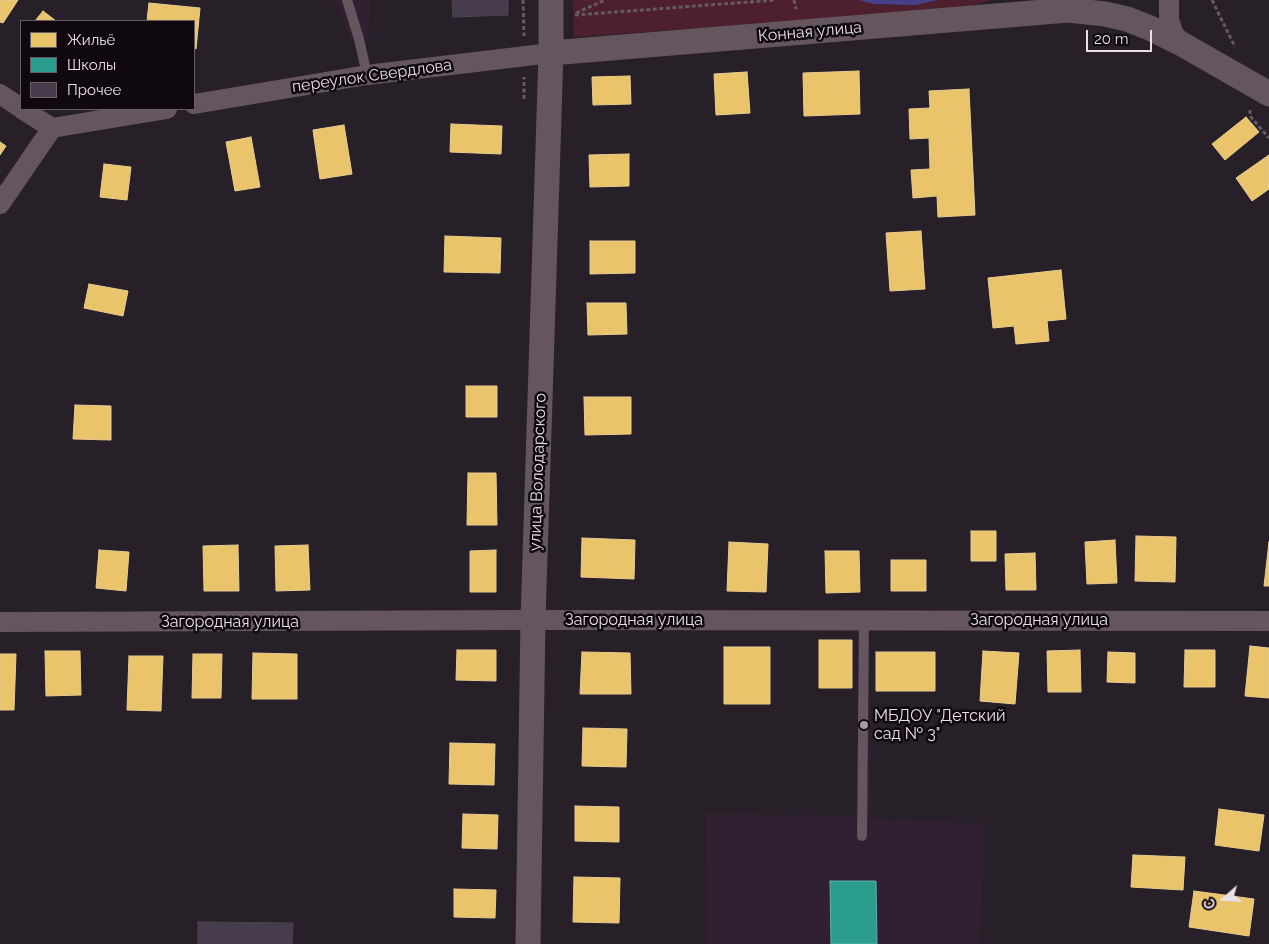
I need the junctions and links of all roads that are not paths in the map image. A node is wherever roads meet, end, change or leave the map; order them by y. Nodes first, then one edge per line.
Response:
1 (347, 0) edge
2 (551, 0) edge
3 (1096, 0) edge
4 (1169, 0) edge
5 (1068, 10) junction
6 (1180, 43) junction
7 (551, 53) junction
8 (367, 75) junction
9 (0, 94) edge
10 (1269, 94) edge
11 (195, 104) edge
12 (20, 107) edge
13 (25, 110) edge
14 (161, 110) edge
15 (52, 128) junction
16 (0, 204) edge
17 (533, 620) junction
18 (864, 620) junction
19 (1269, 620) edge
20 (0, 622) edge
21 (862, 836) dead end
22 (528, 944) edge

1 - 8 lane
2 - 7 street, улица Володарского
3 - 5 street, Конная улица
4 - 6 street
5 - 6 street, Конная улица
5 - 7 street, Конная улица
6 - 10 street, Конная улица
7 - 8 street, переулок Свердлова
7 - 17 street, улица Володарского
8 - 11 street, переулок Свердлова
9 - 12 street
13 - 15 street
14 - 15 street
15 - 16 street
17 - 18 street, Загородная улица
17 - 20 street, Загородная улица
17 - 22 street, улица Володарского
18 - 19 street, Загородная улица
18 - 21 lane

